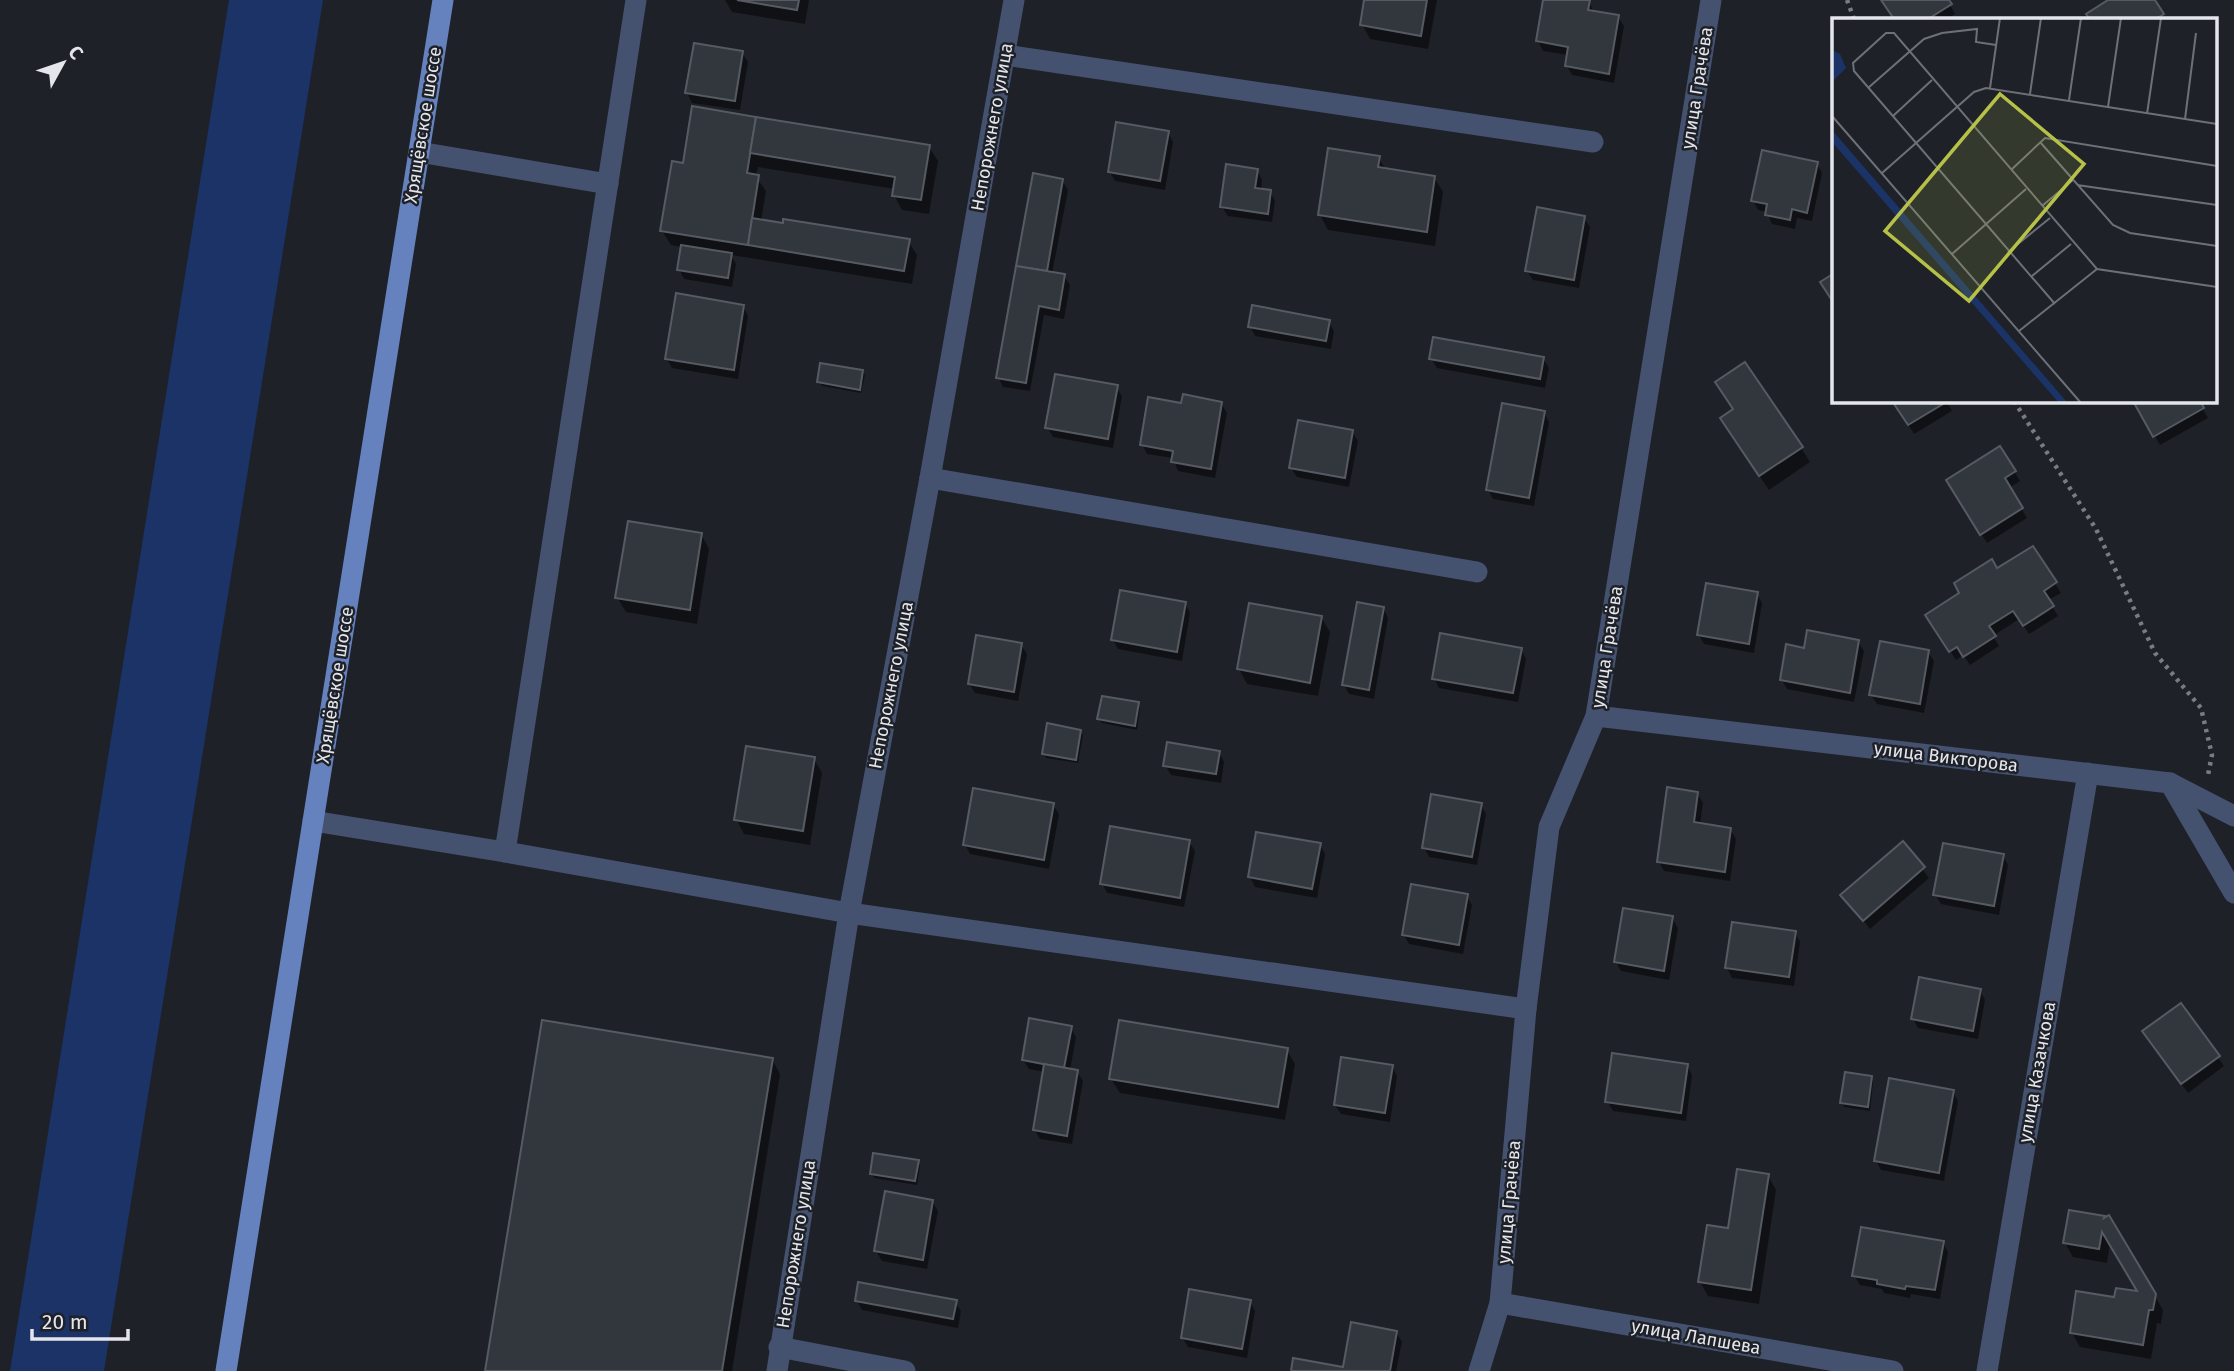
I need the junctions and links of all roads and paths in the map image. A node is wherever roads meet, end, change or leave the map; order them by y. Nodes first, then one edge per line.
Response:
1 (443, 0) edge
2 (636, 0) edge
3 (1014, 0) edge
4 (1711, 0) edge
5 (1847, 0) edge
6 (1854, 18) edge
7 (1005, 55) junction
8 (1593, 142) dead end
9 (419, 152) junction
10 (608, 184) junction
11 (2015, 402) edge
12 (930, 478) junction
13 (1477, 572) dead end
14 (1596, 716) junction
15 (2088, 774) junction
16 (2170, 783) junction
17 (2203, 800) junction
18 (2234, 816) edge
19 (313, 821) junction
20 (505, 852) junction
21 (2234, 893) edge
22 (849, 913) junction
23 (1526, 1009) junction
24 (1500, 1303) junction
25 (779, 1347) junction
26 (226, 1371) edge
27 (777, 1371) edge
28 (905, 1371) edge
29 (1479, 1371) edge
30 (1893, 1371) edge
31 (1987, 1371) edge

1 - 9 main road, Хрящёвское шоссе
2 - 10 street
3 - 7 street, Непорожнего улица
4 - 14 street, улица Грачёва
5 - 6 path
7 - 8 street
7 - 12 street, Непорожнего улица
9 - 10 street
9 - 19 main road, Хрящёвское шоссе
10 - 20 street
11 - 17 path
12 - 13 street
12 - 22 street, Непорожнего улица
14 - 15 street, улица Викторова
14 - 23 street, улица Грачёва
15 - 16 street, улица Викторова
15 - 31 street, улица Казачкова
16 - 17 street
16 - 21 street
17 - 18 street
19 - 20 street
19 - 26 main road, Хрящёвское шоссе
20 - 22 street
22 - 23 street
22 - 25 street, Непорожнего улица
23 - 24 street, улица Грачёва
24 - 29 street, улица Грачёва
24 - 30 street, улица Лапшева
25 - 27 street, Непорожнего улица
25 - 28 street

